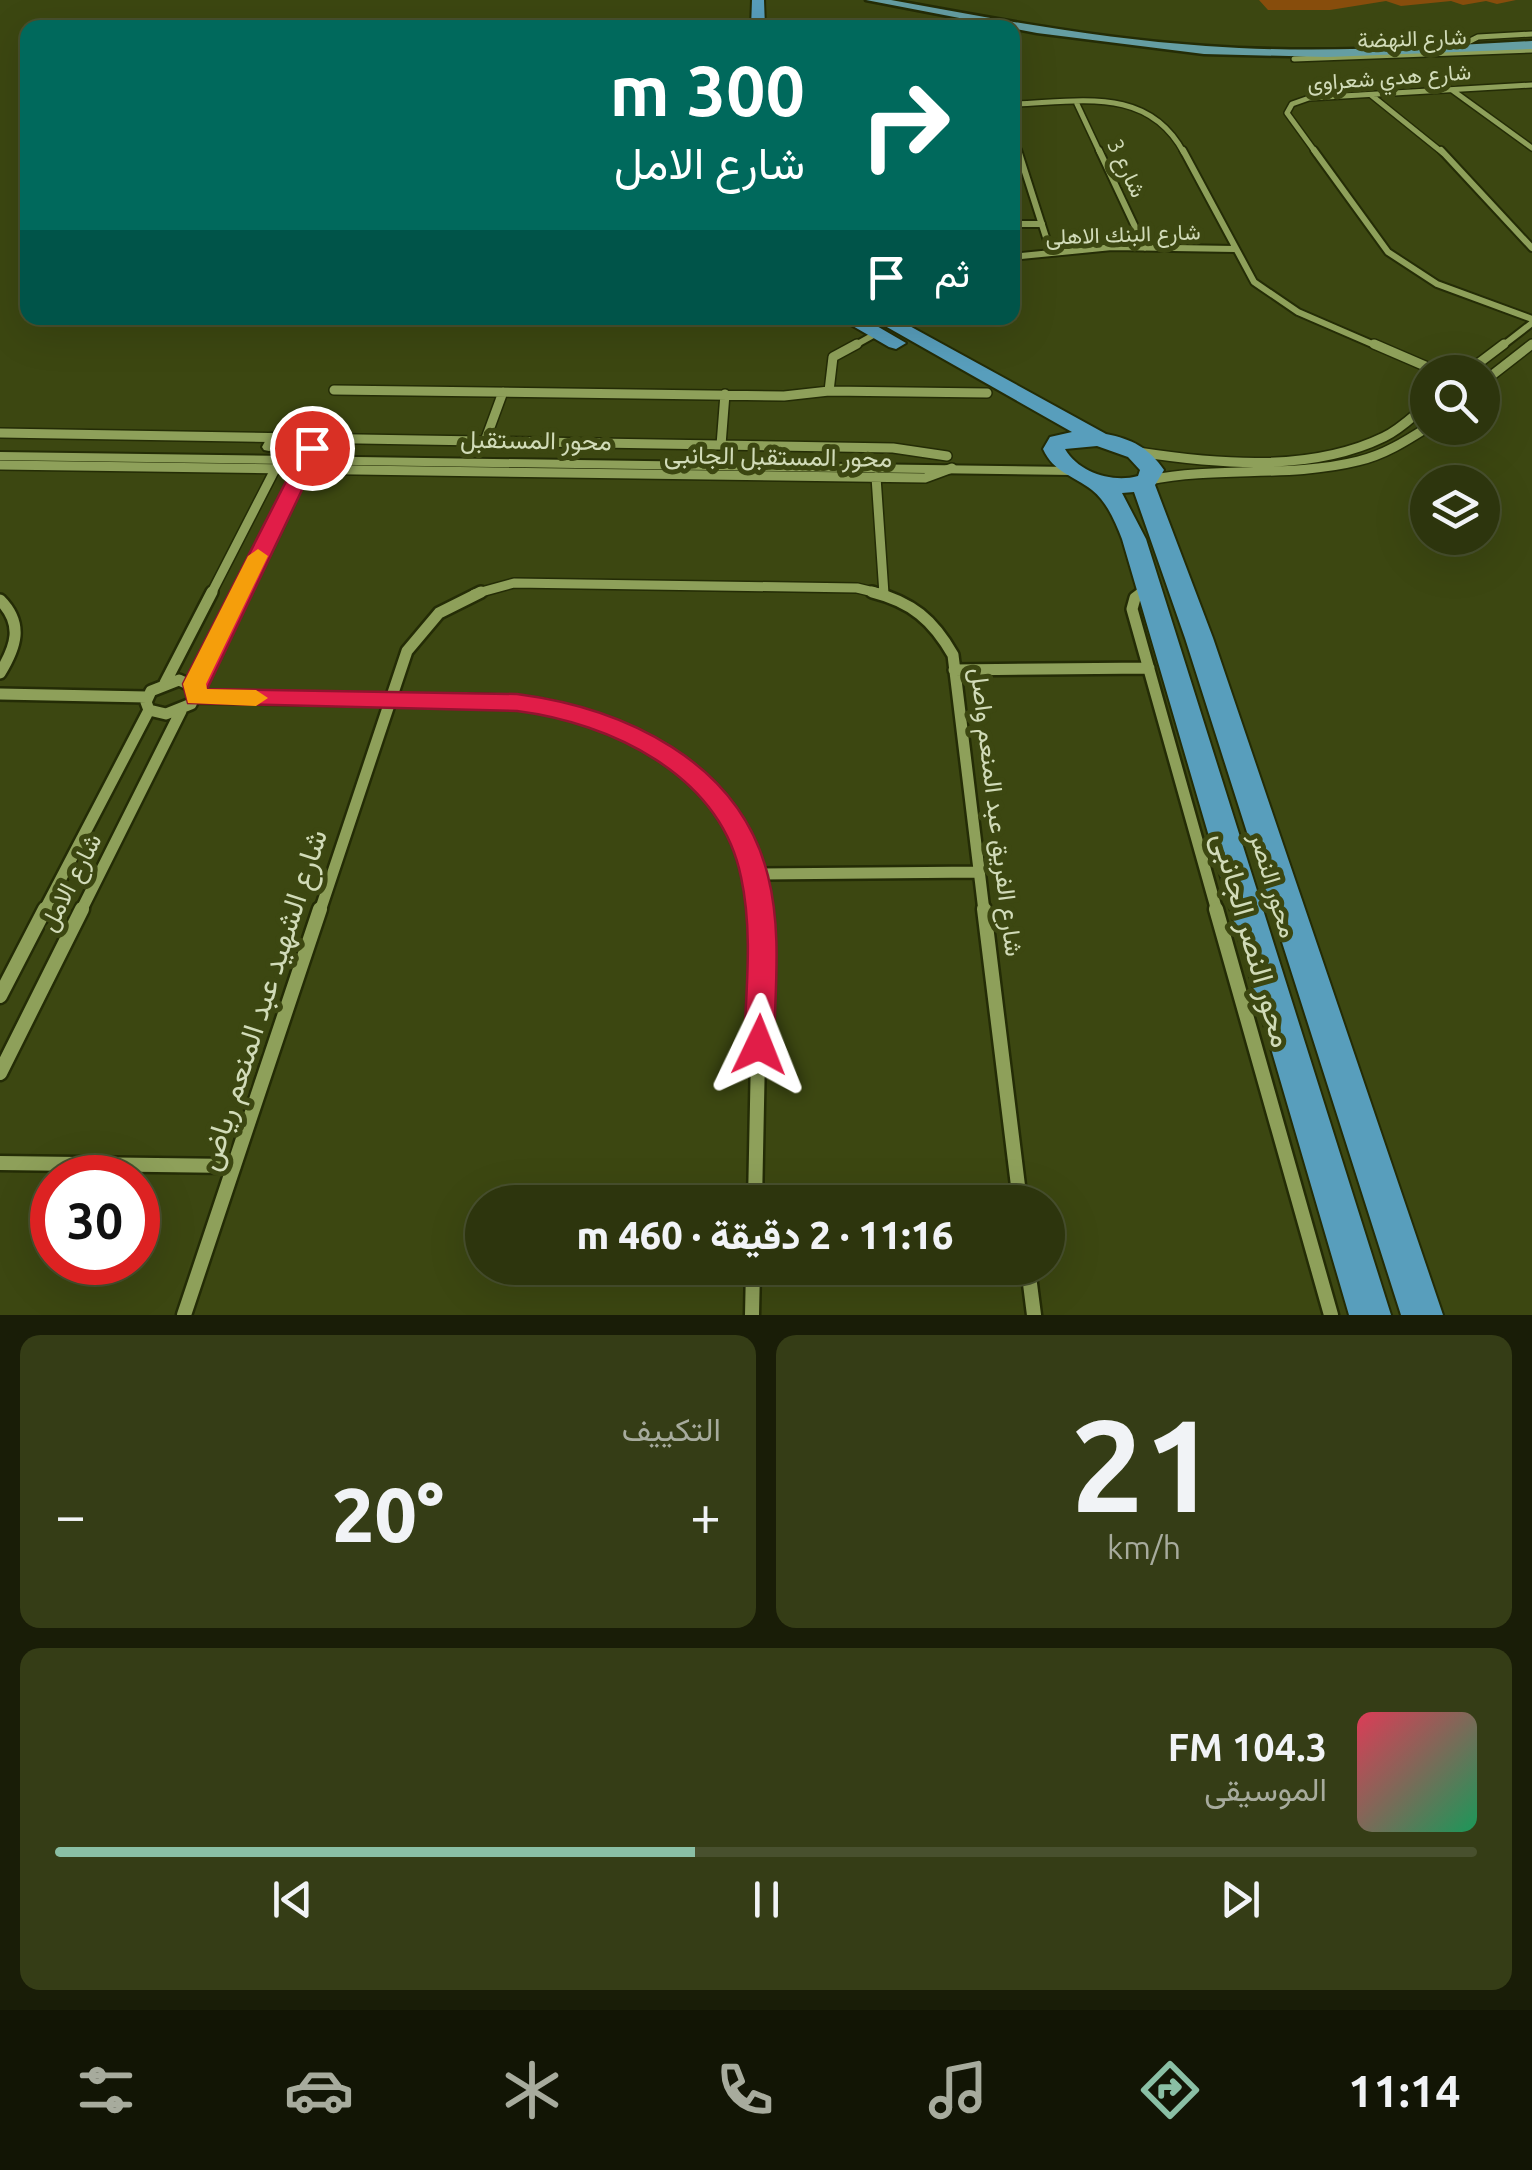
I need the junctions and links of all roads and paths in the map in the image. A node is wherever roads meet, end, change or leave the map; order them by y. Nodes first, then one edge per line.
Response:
1 (872, 0) edge
2 (899, 5) edge
3 (985, 20) edge
4 (1002, 20) edge
5 (1020, 23) edge
6 (1020, 26) edge
7 (1530, 42) edge
8 (1375, 55) junction
9 (1294, 60) dead end
10 (1532, 85) edge
11 (1451, 90) junction
12 (1370, 94) junction
13 (1020, 104) edge
14 (1077, 104) junction
15 (1532, 148) edge
16 (1020, 157) edge
17 (1020, 224) edge
18 (1042, 224) junction
19 (1146, 248) junction
20 (1532, 248) edge
21 (1234, 249) junction
22 (1050, 253) junction
23 (1020, 256) edge
24 (1532, 321) edge
25 (879, 325) edge
26 (1532, 344) edge
27 (1489, 355) edge
28 (1410, 359) edge
29 (1500, 370) edge
30 (334, 390) dead end
31 (829, 391) junction
32 (502, 392) junction
33 (986, 393) junction
34 (725, 394) junction
35 (1410, 418) edge
36 (0, 433) edge
37 (1410, 439) edge
38 (485, 441) junction
39 (0, 445) edge
40 (721, 445) junction
41 (1056, 446) junction
42 (1123, 447) junction
43 (745, 449) junction
44 (276, 452) junction
45 (0, 456) edge
46 (306, 459) junction
47 (950, 462) junction
48 (0, 466) edge
49 (876, 477) junction
50 (1085, 477) junction
51 (1142, 498) junction
52 (1150, 586) junction
53 (884, 595) junction
54 (0, 600) edge
55 (1149, 668) junction
56 (954, 670) junction
57 (0, 673) edge
58 (165, 683) junction
59 (195, 691) junction
60 (0, 694) edge
61 (390, 700) junction
62 (148, 703) junction
63 (181, 711) junction
64 (980, 872) junction
65 (754, 874) junction
66 (0, 996) edge
67 (0, 1073) edge
68 (1311, 1120) junction
69 (1356, 1122) junction
70 (0, 1163) edge
71 (234, 1166) junction
72 (755, 1185) edge
73 (1018, 1185) edge
74 (753, 1285) edge
75 (1030, 1285) edge
76 (184, 1315) edge
77 (752, 1315) edge
78 (1034, 1315) edge
79 (1331, 1315) edge
80 (1370, 1315) edge
81 (1422, 1315) edge

1 - 2 main road
2 - 3 main road
2 - 4 main road
5 - 7 main road
6 - 8 main road
7 - 8 main road
8 - 9 street, شارع النهضة
10 - 11 street, شارع هدي شعراوى
11 - 12 street, شارع هدي شعراوى
11 - 15 street
12 - 20 street
12 - 24 street, شارع هدي شعراوى
13 - 14 street
14 - 19 street, شارع 3
14 - 21 street
16 - 18 street
17 - 18 street
18 - 22 street
19 - 21 street, شارع البنك الاهلى
19 - 22 street, شارع البنك الاهلى
21 - 28 street
22 - 23 street, شارع البنك الاهلى
24 - 27 street
25 - 31 street
25 - 33 highway
25 - 42 highway
26 - 29 street
30 - 32 street
31 - 33 street
31 - 34 street
32 - 34 street
32 - 38 street
33 - 41 highway
34 - 40 street
35 - 42 street
36 - 44 street, محور المستقبل الجانبى
37 - 51 street
38 - 40 street, محور المستقبل الجانبى
38 - 44 street, محور المستقبل الجانبى
39 - 44 street, محور المستقبل
40 - 43 street, محور المستقبل الجانبى
41 - 42 highway
41 - 47 street, محور المستقبل
41 - 50 highway, محور النصر
42 - 51 highway
43 - 46 street, محور المستقبل
43 - 47 street, محور المستقبل
44 - 45 street, محور المستقبل
44 - 46 street, محور المستقبل
44 - 48 street, محور المستقبل الجانبى
44 - 58 street
46 - 47 street, محور المستقبل
46 - 49 street, محور المستقبل الجانبى
46 - 59 street
47 - 49 street, محور المستقبل الجانبى
47 - 50 street, محور المستقبل
49 - 53 street
50 - 51 highway, محور النصر
51 - 52 highway, محور النصر
51 - 69 highway, محور النصر
52 - 55 street, محور النصر الجانبى
52 - 68 highway, محور النصر
53 - 56 street, شارع الفريق عبد المنعم واصل
53 - 61 street, شارع الفريق عبد المنعم واصل
54 - 57 street
55 - 56 street
55 - 79 street, محور النصر الجانبى
56 - 64 street, شارع الفريق عبد المنعم واصل
58 - 59 street
58 - 62 street
59 - 61 street
59 - 63 street
60 - 62 street
61 - 65 street
61 - 71 street, شارع الشهيد عبد المنعم رياض
62 - 63 street
62 - 66 street, شارع الامل
63 - 67 street, شارع الامل
64 - 65 street
64 - 73 street, شارع الفريق عبد المنعم واصل
65 - 72 street
68 - 69 highway
68 - 80 highway, محور النصر
69 - 81 highway, محور النصر
70 - 71 street
71 - 76 street, شارع الشهيد عبد المنعم رياض
74 - 77 street
75 - 78 street

